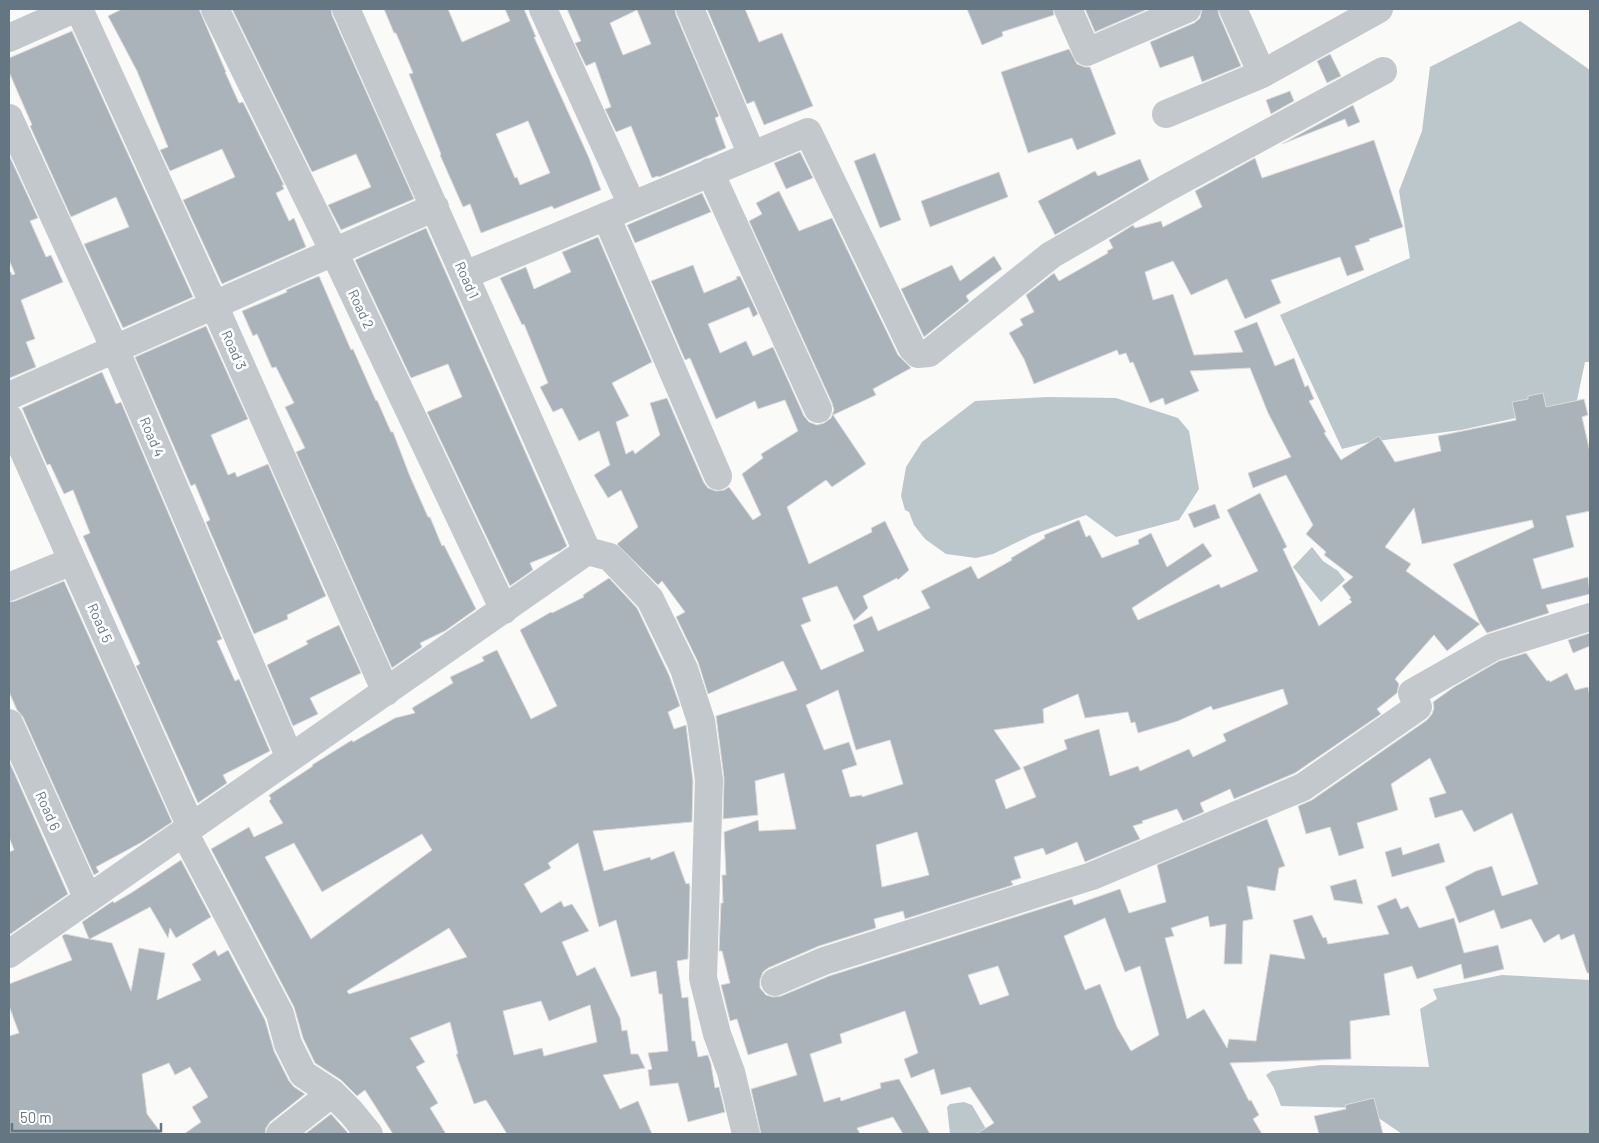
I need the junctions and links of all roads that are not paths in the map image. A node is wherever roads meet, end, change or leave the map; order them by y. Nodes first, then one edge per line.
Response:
1 (74, 9) edge
2 (80, 9) edge
3 (215, 9) edge
4 (346, 9) edge
5 (543, 9) edge
6 (690, 9) edge
7 (1068, 9) edge
8 (1187, 9) edge
9 (1234, 9) edge
10 (1379, 9) edge
11 (9, 38) edge
12 (1383, 70) dead end
13 (1262, 74) junction
14 (1166, 114) dead end
15 (9, 118) edge
16 (752, 155) junction
17 (710, 172) junction
18 (632, 205) junction
19 (434, 207) junction
20 (606, 216) junction
21 (334, 252) junction
22 (464, 275) junction
23 (214, 305) junction
24 (115, 349) junction
25 (9, 396) edge
26 (818, 409) dead end
27 (9, 418) edge
28 (718, 476) dead end
29 (588, 552) junction
30 (72, 561) junction
31 (9, 587) edge
32 (504, 610) junction
33 (1590, 617) edge
34 (386, 692) junction
35 (9, 723) edge
36 (290, 758) junction
37 (188, 829) junction
38 (88, 899) junction
39 (9, 954) edge
40 (775, 982) dead end
41 (332, 1093) junction
42 (280, 1134) edge
43 (369, 1134) edge
44 (746, 1134) edge

1 - 11 street
2 - 23 street, Road 3
3 - 21 street, Road 2
4 - 19 street, Road 1
5 - 18 street
6 - 16 street
7 - 8 street
9 - 13 street
10 - 13 street
12 - 16 street
13 - 14 street
15 - 24 street, Road 4
16 - 17 street
17 - 18 street
17 - 26 street
18 - 20 street
19 - 21 street
19 - 22 street, Road 1
20 - 22 street
20 - 28 street
21 - 23 street
21 - 32 street, Road 2
22 - 29 street, Road 1
23 - 24 street
23 - 34 street, Road 3
24 - 25 street
24 - 36 street, Road 4
27 - 30 street, Road 5
29 - 32 street
29 - 44 street
30 - 31 street
30 - 37 street, Road 5
32 - 34 street
33 - 40 street
34 - 36 street
35 - 38 street, Road 6
36 - 37 street
37 - 38 street
37 - 41 street, Road 5
38 - 39 street
41 - 42 street
41 - 43 street, Road 5

